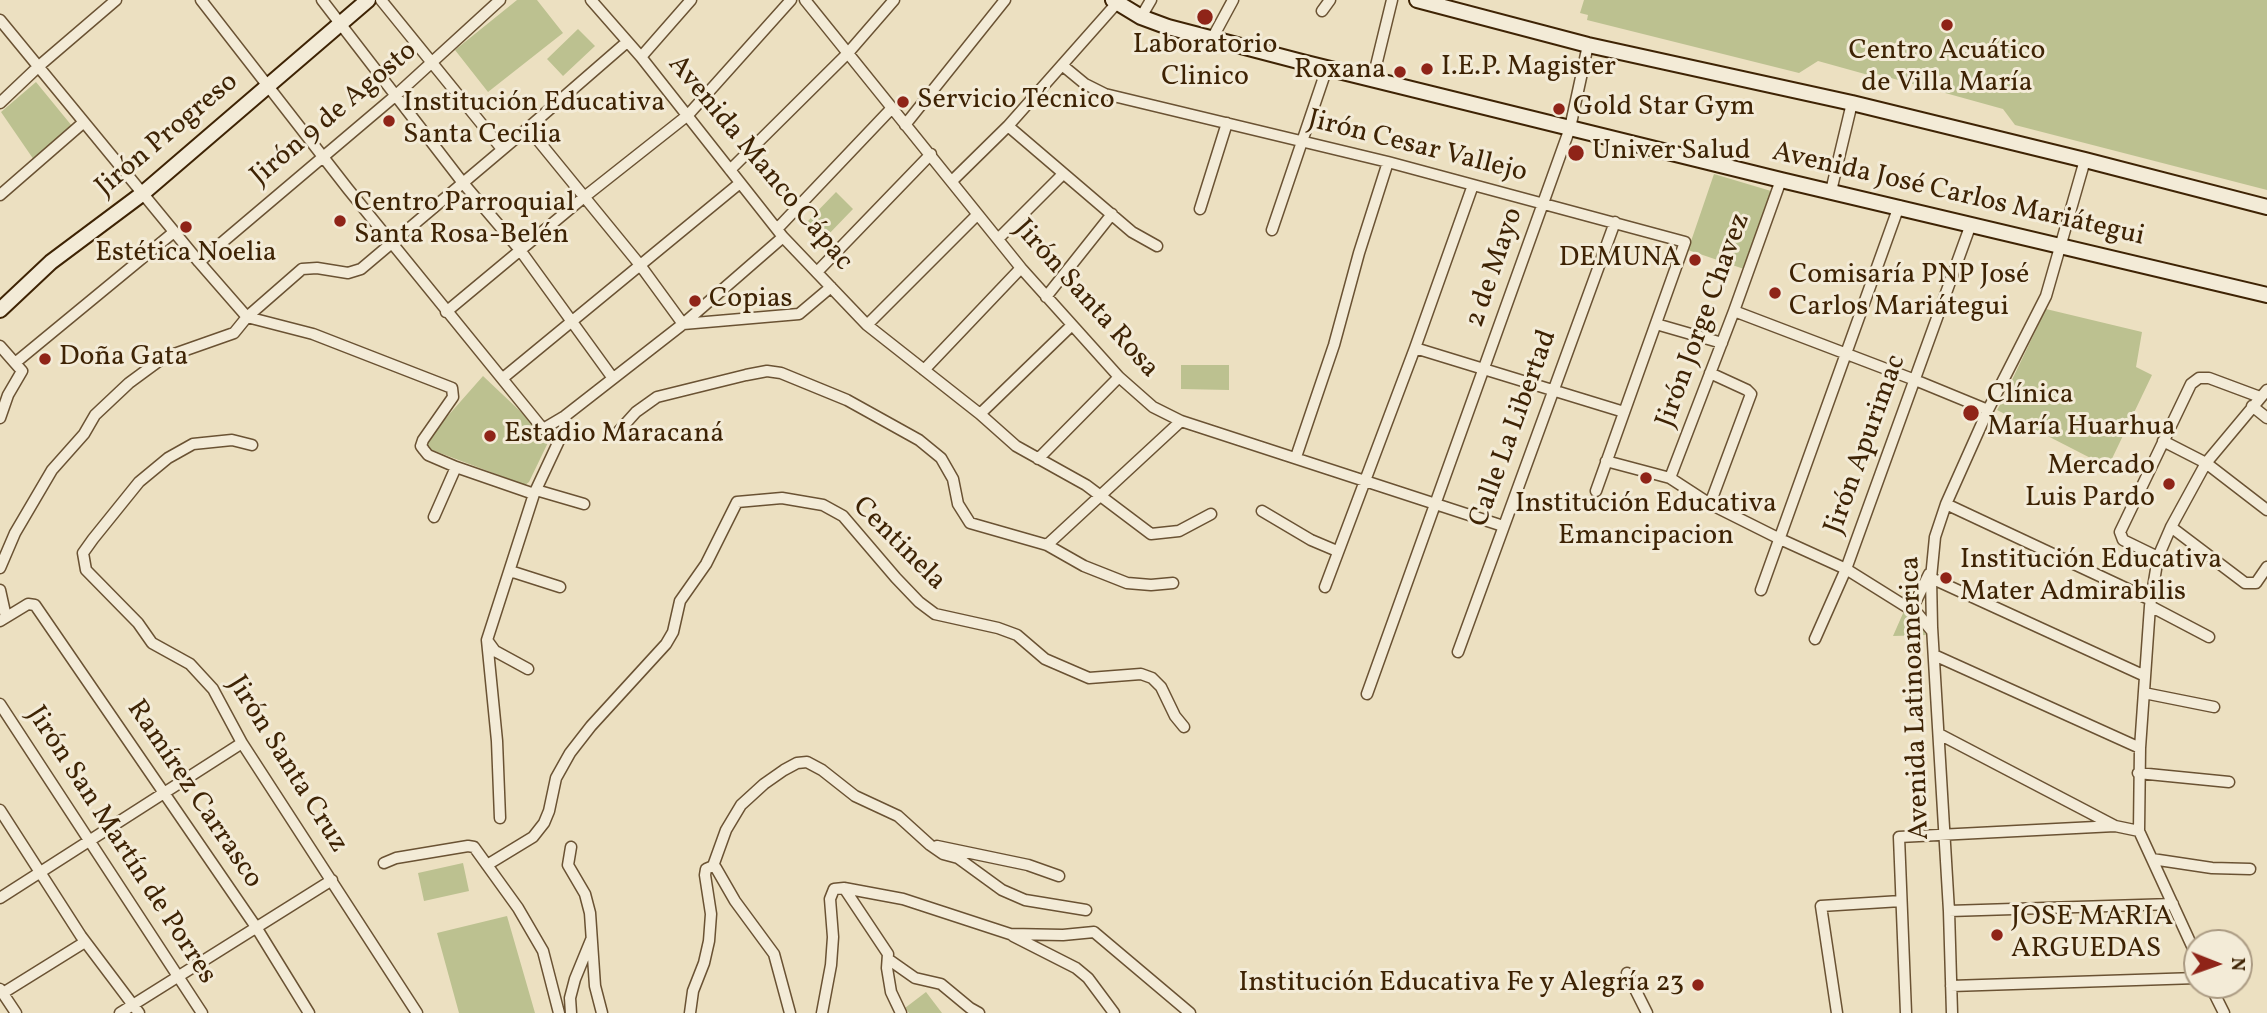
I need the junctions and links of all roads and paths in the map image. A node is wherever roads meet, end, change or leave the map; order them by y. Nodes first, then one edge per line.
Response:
1 (116, 0) edge
2 (201, 0) edge
3 (322, 0) edge
4 (368, 0) edge
5 (381, 0) edge
6 (500, 0) edge
7 (592, 0) edge
8 (691, 0) edge
9 (791, 0) edge
10 (805, 0) edge
11 (894, 0) edge
12 (1005, 0) edge
13 (1151, 0) edge
14 (1234, 0) edge
15 (1330, 0) edge
16 (1392, 0) edge
17 (1417, 0) edge
18 (1115, 1) edge
19 (1322, 11) dead end
20 (1141, 17) junction
21 (0, 20) edge
22 (340, 24) junction
23 (1213, 37) junction
24 (626, 42) junction
25 (1588, 45) junction
26 (848, 53) junction
27 (641, 58) junction
28 (432, 63) junction
29 (1062, 65) junction
30 (38, 66) junction
31 (1327, 68) junction
32 (1373, 78) junction
33 (267, 85) junction
34 (395, 96) junction
35 (0, 103) edge
36 (1852, 103) junction
37 (891, 109) junction
38 (688, 115) junction
39 (84, 122) junction
40 (1227, 123) junction
41 (905, 125) junction
42 (1008, 126) junction
43 (528, 128) junction
44 (1570, 128) junction
45 (1303, 142) junction
46 (502, 149) junction
47 (931, 154) junction
48 (323, 155) junction
49 (2085, 160) junction
50 (1388, 162) junction
51 (730, 170) junction
52 (1063, 174) junction
53 (1781, 180) junction
54 (952, 181) junction
55 (463, 183) junction
56 (740, 183) junction
57 (1473, 185) junction
58 (1831, 191) junction
59 (142, 194) junction
60 (0, 195) edge
61 (583, 198) junction
62 (1544, 203) junction
63 (1899, 206) junction
64 (2267, 207) edge
65 (1199, 209) dead end
66 (1112, 214) junction
67 (977, 215) junction
68 (1615, 222) junction
69 (1971, 224) junction
70 (1272, 230) dead end
71 (174, 232) junction
72 (780, 233) junction
73 (998, 239) junction
74 (392, 244) junction
75 (1157, 246) dead end
76 (2062, 246) junction
77 (520, 250) junction
78 (199, 262) junction
79 (640, 265) junction
80 (1021, 268) junction
81 (817, 272) junction
82 (831, 287) junction
83 (2267, 295) edge
84 (1046, 298) junction
85 (0, 310) edge
86 (1734, 311) junction
87 (446, 312) junction
88 (247, 317) junction
89 (572, 323) junction
90 (683, 324) junction
91 (1656, 324) junction
92 (867, 325) junction
93 (1072, 325) junction
94 (1722, 343) junction
95 (0, 346) edge
96 (1415, 348) junction
97 (1844, 355) junction
98 (19, 367) junction
99 (1485, 369) junction
100 (924, 370) junction
101 (1710, 373) junction
102 (612, 377) junction
103 (1119, 377) junction
104 (503, 378) junction
105 (1915, 380) junction
106 (1553, 390) junction
107 (2263, 394) edge
108 (2252, 406) junction
109 (1988, 410) junction
110 (1624, 412) junction
111 (980, 414) junction
112 (565, 416) junction
113 (0, 418) edge
114 (2267, 418) edge
115 (1181, 421) junction
116 (618, 432) dead end
117 (2163, 441) junction
118 (252, 445) dead end
119 (1296, 457) junction
120 (1038, 459) junction
121 (1606, 461) junction
122 (2206, 463) junction
123 (456, 467) junction
124 (1670, 478) junction
125 (1365, 481) junction
126 (1596, 491) dead end
127 (535, 492) junction
128 (1100, 496) junction
129 (584, 504) dead end
130 (1437, 504) junction
131 (1710, 504) junction
132 (1946, 504) junction
133 (2267, 510) edge
134 (1262, 511) dead end
135 (1211, 514) dead end
136 (434, 517) dead end
137 (1503, 526) junction
138 (2171, 527) junction
139 (1780, 539) junction
140 (1047, 545) junction
141 (1337, 551) junction
142 (2158, 557) junction
143 (2267, 567) edge
144 (0, 568) edge
145 (1846, 569) junction
146 (510, 571) junction
147 (1932, 572) junction
148 (1173, 583) dead end
149 (560, 587) dead end
150 (1325, 587) dead end
151 (0, 590) edge
152 (1761, 590) dead end
153 (2150, 603) junction
154 (1904, 605) junction
155 (3, 619) edge
156 (1933, 632) junction
157 (2208, 637) dead end
158 (1815, 639) dead end
159 (487, 640) junction
160 (1458, 652) dead end
161 (1934, 655) junction
162 (527, 668) dead end
163 (2145, 676) junction
164 (2144, 693) junction
165 (1367, 694) dead end
166 (0, 704) edge
167 (2214, 706) dead end
168 (1184, 727) dead end
169 (1939, 734) junction
170 (242, 743) junction
171 (2140, 748) junction
172 (2138, 773) junction
173 (2230, 782) dead end
174 (164, 794) junction
175 (0, 810) edge
176 (500, 818) dead end
177 (2115, 827) junction
178 (2139, 831) junction
179 (1945, 836) junction
180 (91, 840) junction
181 (930, 845) junction
182 (571, 847) dead end
183 (2152, 859) junction
184 (384, 863) dead end
185 (487, 864) junction
186 (713, 866) junction
187 (2250, 869) dead end
188 (40, 873) junction
189 (1059, 876) dead end
190 (332, 880) junction
191 (844, 888) junction
192 (0, 898) edge
193 (1902, 901) junction
194 (2173, 904) junction
195 (1086, 910) dead end
196 (1949, 911) junction
197 (256, 927) junction
198 (2184, 929) edge
199 (1010, 934) junction
200 (593, 936) junction
201 (85, 942) junction
202 (888, 959) junction
203 (1627, 973) dead end
204 (178, 976) junction
205 (2183, 978) edge
206 (1951, 986) junction
207 (1, 991) edge
208 (136, 1009) edge
209 (787, 1010) edge
210 (16, 1013) edge
211 (120, 1013) edge
212 (202, 1013) edge
213 (309, 1013) edge
214 (417, 1013) edge
215 (559, 1013) edge
216 (571, 1013) edge
217 (602, 1013) edge
218 (690, 1013) edge
219 (821, 1013) edge
220 (901, 1013) edge
221 (979, 1013) edge
222 (1114, 1013) edge
223 (1190, 1013) edge
224 (1647, 1013) edge
225 (1838, 1013) edge
226 (1906, 1013) edge
227 (1952, 1013) edge

1 - 30 street
2 - 33 street
3 - 22 street
4 - 22 street, Jirón Progreso
5 - 28 street
6 - 28 street, Jirón 9 de Agosto
7 - 24 street, Avenida Manco Cápac
8 - 27 street
9 - 38 street
10 - 26 street, Jirón Santa Rosa
11 - 26 street
12 - 41 street
13 - 20 street
14 - 23 street
15 - 19 street
16 - 32 street
17 - 25 street
18 - 20 street, Avenida José Carlos Mariátegui
18 - 29 street
20 - 23 street, Avenida José Carlos Mariátegui
21 - 30 street
22 - 33 street, Jirón Progreso
22 - 34 street
23 - 31 street, Avenida José Carlos Mariátegui
24 - 27 street, Avenida Manco Cápac
24 - 43 street
25 - 36 street
25 - 44 street, 2 de Mayo
26 - 37 street, Jirón Santa Rosa
26 - 51 street
27 - 38 street, Avenida Manco Cápac
28 - 34 street, Jirón 9 de Agosto
28 - 46 street
29 - 40 street, Jirón Cesar Vallejo
29 - 42 street
30 - 35 street
30 - 39 street
31 - 32 street, Avenida José Carlos Mariátegui
31 - 45 street
32 - 44 street, Avenida José Carlos Mariátegui
33 - 48 street
33 - 59 street, Jirón Progreso
34 - 48 street, Jirón 9 de Agosto
34 - 55 street
36 - 49 street
36 - 58 street
37 - 41 street, Jirón Santa Rosa
37 - 72 street
38 - 51 street, Avenida Manco Cápac
38 - 61 street
39 - 59 street
39 - 60 street
40 - 45 street, Jirón Cesar Vallejo
40 - 65 street
41 - 47 street, Jirón Santa Rosa
42 - 52 street
42 - 54 street
43 - 46 street
43 - 61 street
44 - 53 street, Avenida José Carlos Mariátegui
44 - 62 street, 2 de Mayo
45 - 50 street, Jirón Cesar Vallejo
45 - 70 street
46 - 55 street
47 - 54 street, Jirón Santa Rosa
47 - 81 street
48 - 74 street
48 - 78 street, Jirón 9 de Agosto
49 - 64 street
49 - 76 street, Avenida Latinoamerica
50 - 57 street, Jirón Cesar Vallejo
50 - 119 street
51 - 56 street, Avenida Manco Cápac
52 - 66 street
52 - 73 street
53 - 58 street, Avenida José Carlos Mariátegui
53 - 86 street, Jirón Jorge Chavez
54 - 67 street, Jirón Santa Rosa
55 - 74 street
55 - 77 street
56 - 72 street, Avenida Manco Cápac
56 - 79 street
57 - 62 street, Jirón Cesar Vallejo
57 - 96 street, 2 de Mayo
58 - 63 street, Avenida José Carlos Mariátegui
59 - 71 street
59 - 85 street, Jirón Progreso
61 - 77 street
61 - 79 street
62 - 68 street, Jirón Cesar Vallejo
62 - 99 street, 2 de Mayo
63 - 69 street, Avenida José Carlos Mariátegui
63 - 97 street
66 - 75 street
66 - 84 street
67 - 73 street, Jirón Santa Rosa
67 - 92 street
68 - 91 street, Jirón Cesar Vallejo
68 - 106 street, Calle La Libertad
69 - 76 street, Avenida José Carlos Mariátegui
69 - 105 street, Jirón Apurimac
71 - 78 street
71 - 98 street
72 - 81 street, Avenida Manco Cápac
72 - 90 street
73 - 80 street, Jirón Santa Rosa
74 - 87 street
74 - 88 street
76 - 83 street, Avenida José Carlos Mariátegui
76 - 109 street, Avenida Latinoamerica
77 - 87 street
77 - 89 street
78 - 88 street
79 - 89 street
79 - 90 street
80 - 84 street, Jirón Santa Rosa
80 - 100 street
81 - 82 street, Avenida Manco Cápac
82 - 90 street
82 - 92 street, Avenida Manco Cápac
84 - 93 street, Jirón Santa Rosa
86 - 94 street, Jirón Jorge Chavez
86 - 97 street
87 - 104 street
88 - 123 street
88 - 144 street
89 - 102 street
89 - 104 street
90 - 102 street
91 - 94 street
91 - 110 street
92 - 100 street, Avenida Manco Cápac
93 - 103 street, Jirón Santa Rosa
93 - 111 street
94 - 101 street, Jirón Jorge Chavez
95 - 98 street
96 - 99 street
96 - 125 street, 2 de Mayo
97 - 105 street
97 - 139 street
98 - 113 street
99 - 106 street
99 - 130 street, 2 de Mayo
100 - 111 street, Avenida Manco Cápac
101 - 124 street, Jirón Jorge Chavez
101 - 131 street
102 - 112 street
103 - 115 street, Jirón Santa Rosa
103 - 120 street
104 - 112 street
105 - 109 street
105 - 145 street, Jirón Apurimac
106 - 110 street
106 - 137 street, Calle La Libertad
107 - 108 street
107 - 117 street
108 - 114 street
108 - 122 street
109 - 132 street, Avenida Latinoamerica
110 - 121 street
111 - 120 street, Avenida Manco Cápac
112 - 127 street
115 - 119 street, Jirón Santa Rosa
115 - 128 street
116 - 140 street
117 - 122 street
117 - 142 street
118 - 170 street, Jirón Santa Cruz
119 - 125 street, Jirón Santa Rosa
120 - 128 street, Avenida Manco Cápac
121 - 124 street
121 - 126 street
122 - 133 street
122 - 138 street
123 - 127 street
123 - 136 street
124 - 131 street
125 - 130 street, Jirón Santa Rosa
125 - 141 street, 2 de Mayo
127 - 129 street
127 - 146 street
128 - 135 street, Avenida Manco Cápac
128 - 140 street
130 - 137 street, Jirón Santa Rosa
130 - 165 street, 2 de Mayo
131 - 139 street
132 - 147 street, Avenida Latinoamerica
132 - 153 street
134 - 141 street
137 - 160 street, Calle La Libertad
138 - 142 street
138 - 143 street
139 - 145 street
139 - 152 street
140 - 148 street
141 - 150 street, 2 de Mayo
142 - 153 street
145 - 154 street
145 - 158 street, Jirón Apurimac
146 - 149 street
146 - 159 street
147 - 154 street
147 - 156 street, Avenida Latinoamerica
147 - 163 street
151 - 155 street
153 - 157 street
153 - 163 street
154 - 156 street
155 - 174 street, Ramírez Carrasco
156 - 161 street, Avenida Latinoamerica
159 - 162 street
159 - 176 street
161 - 169 street, Avenida Latinoamerica
161 - 171 street
163 - 164 street
164 - 167 street
164 - 171 street
166 - 180 street, Jirón San Martín de Porres
168 - 185 street, Centinela
169 - 177 street
169 - 179 street, Avenida Latinoamerica
170 - 174 street
170 - 190 street, Jirón Santa Cruz
171 - 172 street
172 - 173 street
172 - 178 street
174 - 180 street
174 - 197 street, Ramírez Carrasco
175 - 188 street
177 - 178 street
177 - 179 street
178 - 183 street
179 - 193 street
179 - 196 street, Avenida Latinoamerica
180 - 188 street
180 - 204 street, Jirón San Martín de Porres
181 - 186 street
181 - 189 street
181 - 195 street
182 - 200 street
183 - 187 street
183 - 194 street
184 - 185 street
185 - 215 street
186 - 209 street
186 - 218 street
188 - 192 street
188 - 201 street
190 - 197 street
190 - 214 street, Jirón Santa Cruz
191 - 199 street
191 - 202 street
191 - 219 street
193 - 225 street
193 - 226 street
194 - 196 street
194 - 198 street
196 - 206 street, Avenida Latinoamerica
197 - 204 street
197 - 213 street, Ramírez Carrasco
199 - 222 street
199 - 223 street
200 - 216 street
200 - 217 street
201 - 207 street
201 - 208 street
202 - 220 street
202 - 221 street
203 - 224 street
204 - 208 street
204 - 212 street, Jirón San Martín de Porres
205 - 206 street
206 - 227 street, Avenida Latinoamerica
207 - 210 street
208 - 211 street

